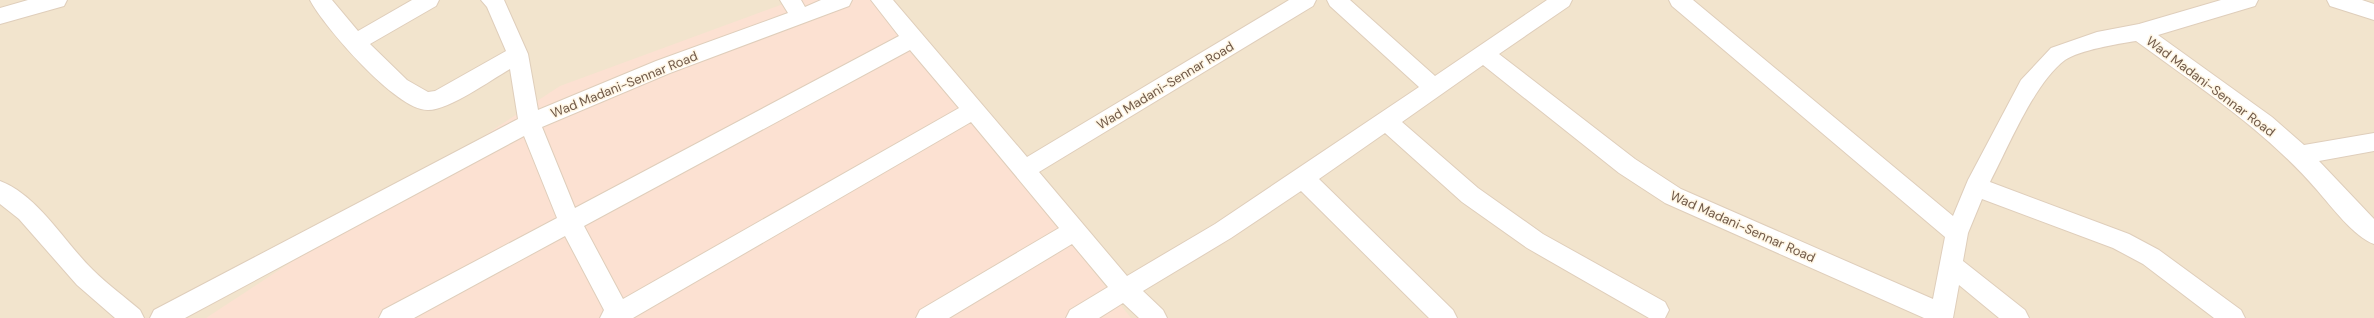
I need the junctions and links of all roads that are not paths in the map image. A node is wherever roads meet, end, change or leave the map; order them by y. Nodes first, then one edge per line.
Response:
1 (57, 0) edge
2 (320, 0) edge
3 (429, 0) edge
4 (790, 0) edge
5 (842, 0) edge
6 (881, 0) edge
7 (1306, 0) edge
8 (1337, 0) edge
9 (1562, 0) edge
10 (1679, 0) edge
11 (2248, 0) edge
12 (2337, 0) edge
13 (494, 1) edge
14 (2367, 8) edge
15 (0, 16) edge
16 (801, 17) junction
17 (2139, 32) junction
18 (914, 38) junction
19 (357, 42) junction
20 (518, 54) junction
21 (1484, 54) junction
22 (1433, 88) junction
23 (973, 110) junction
24 (1385, 120) junction
25 (529, 123) junction
26 (2374, 142) edge
27 (2300, 155) junction
28 (1024, 171) junction
29 (1303, 178) junction
30 (1976, 187) junction
31 (0, 192) edge
32 (570, 223) junction
33 (1075, 230) junction
34 (1957, 233) junction
35 (2374, 234) edge
36 (1950, 264) junction
37 (1124, 289) junction
38 (1657, 310) dead end
39 (1941, 316) edge
40 (618, 317) edge
41 (132, 318) edge
42 (162, 318) edge
43 (391, 318) edge
44 (928, 318) edge
45 (1078, 318) edge
46 (1155, 318) edge
47 (1445, 318) edge
48 (2017, 318) edge
49 (2233, 318) edge

1 - 15 street
2 - 19 street
3 - 19 street
4 - 16 street
5 - 16 street, Wad Madani-Sennar Road
6 - 18 street
7 - 28 street, Wad Madani-Sennar Road
8 - 22 street
9 - 21 street
10 - 34 street
11 - 17 street
12 - 14 street
13 - 20 street
16 - 25 street, Wad Madani-Sennar Road
17 - 27 street, Wad Madani-Sennar Road
17 - 30 street, Wad Madani-Sennar Road
18 - 23 street
18 - 32 street
19 - 20 street
20 - 25 street
21 - 22 street
21 - 39 street, Wad Madani-Sennar Road
22 - 24 street
23 - 28 street
23 - 40 street
24 - 29 street
24 - 38 street
25 - 32 street
25 - 42 street, Wad Madani-Sennar Road
26 - 27 street
27 - 35 street, Wad Madani-Sennar Road
28 - 33 street
29 - 37 street
29 - 47 street
30 - 34 street, Wad Madani-Sennar Road
30 - 49 street
31 - 41 street
32 - 40 street
32 - 43 street
33 - 37 street
33 - 44 street
34 - 36 street, Wad Madani-Sennar Road
36 - 39 street, Wad Madani-Sennar Road
36 - 48 street
37 - 45 street
37 - 46 street

